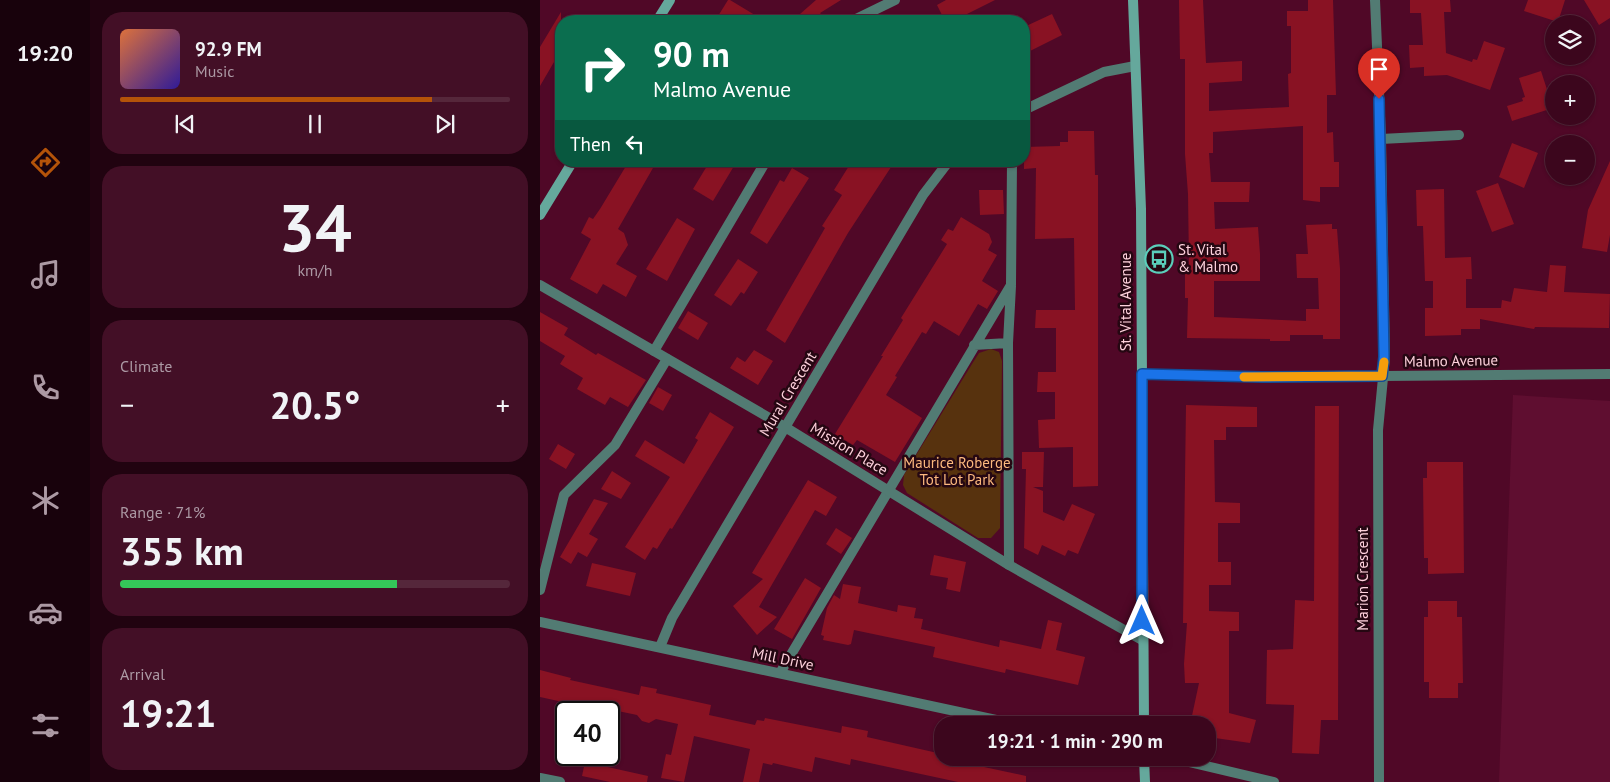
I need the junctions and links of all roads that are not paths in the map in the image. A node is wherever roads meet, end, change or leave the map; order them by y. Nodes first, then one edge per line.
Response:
1 (670, 0) edge
2 (895, 0) edge
3 (1133, 0) edge
4 (1375, 0) edge
5 (661, 15) edge
6 (864, 15) edge
7 (1135, 66) junction
8 (1030, 107) edge
9 (1459, 135) dead end
10 (1381, 139) junction
11 (569, 167) edge
12 (762, 167) edge
13 (944, 167) edge
14 (1012, 167) edge
15 (540, 215) edge
16 (540, 284) edge
17 (1011, 285) junction
18 (1008, 343) junction
19 (974, 345) junction
20 (654, 352) junction
21 (667, 359) junction
22 (1142, 374) junction
23 (1610, 374) edge
24 (1382, 376) junction
25 (785, 428) junction
26 (888, 490) junction
27 (1010, 565) junction
28 (540, 590) edge
29 (540, 622) edge
30 (1142, 640) junction
31 (660, 647) junction
32 (780, 673) junction
33 (978, 716) edge
34 (1144, 716) edge
35 (1144, 766) edge
36 (1206, 766) edge
37 (540, 778) edge
38 (560, 782) edge
39 (1145, 782) edge
40 (1274, 782) edge
41 (1379, 782) edge

1 - 5 street
2 - 6 street
3 - 7 street, St. Vital Avenue
4 - 10 street, Marion Crescent
7 - 8 street
7 - 22 street, St. Vital Avenue
9 - 10 street
10 - 24 street, Marion Crescent
11 - 15 street
12 - 20 street
13 - 25 street, Mural Crescent
14 - 17 street
16 - 20 street, Mission Place
17 - 18 street
17 - 19 street
18 - 19 street
18 - 27 street
19 - 26 street
20 - 21 street, Mission Place
21 - 25 street, Mission Place
21 - 28 street
22 - 24 street, Malmo Avenue
22 - 30 street, St. Vital Avenue
23 - 24 street, Malmo Avenue
24 - 41 street, Marion Crescent
25 - 26 street, Mission Place
25 - 31 street, Mural Crescent
26 - 27 street, Mission Place
26 - 32 street
27 - 30 street, Mission Place
29 - 31 street, Mill Drive
30 - 34 street, St. Vital Avenue
31 - 32 street, Mill Drive
32 - 33 street, Mill Drive
35 - 39 street
36 - 40 street
37 - 38 street

